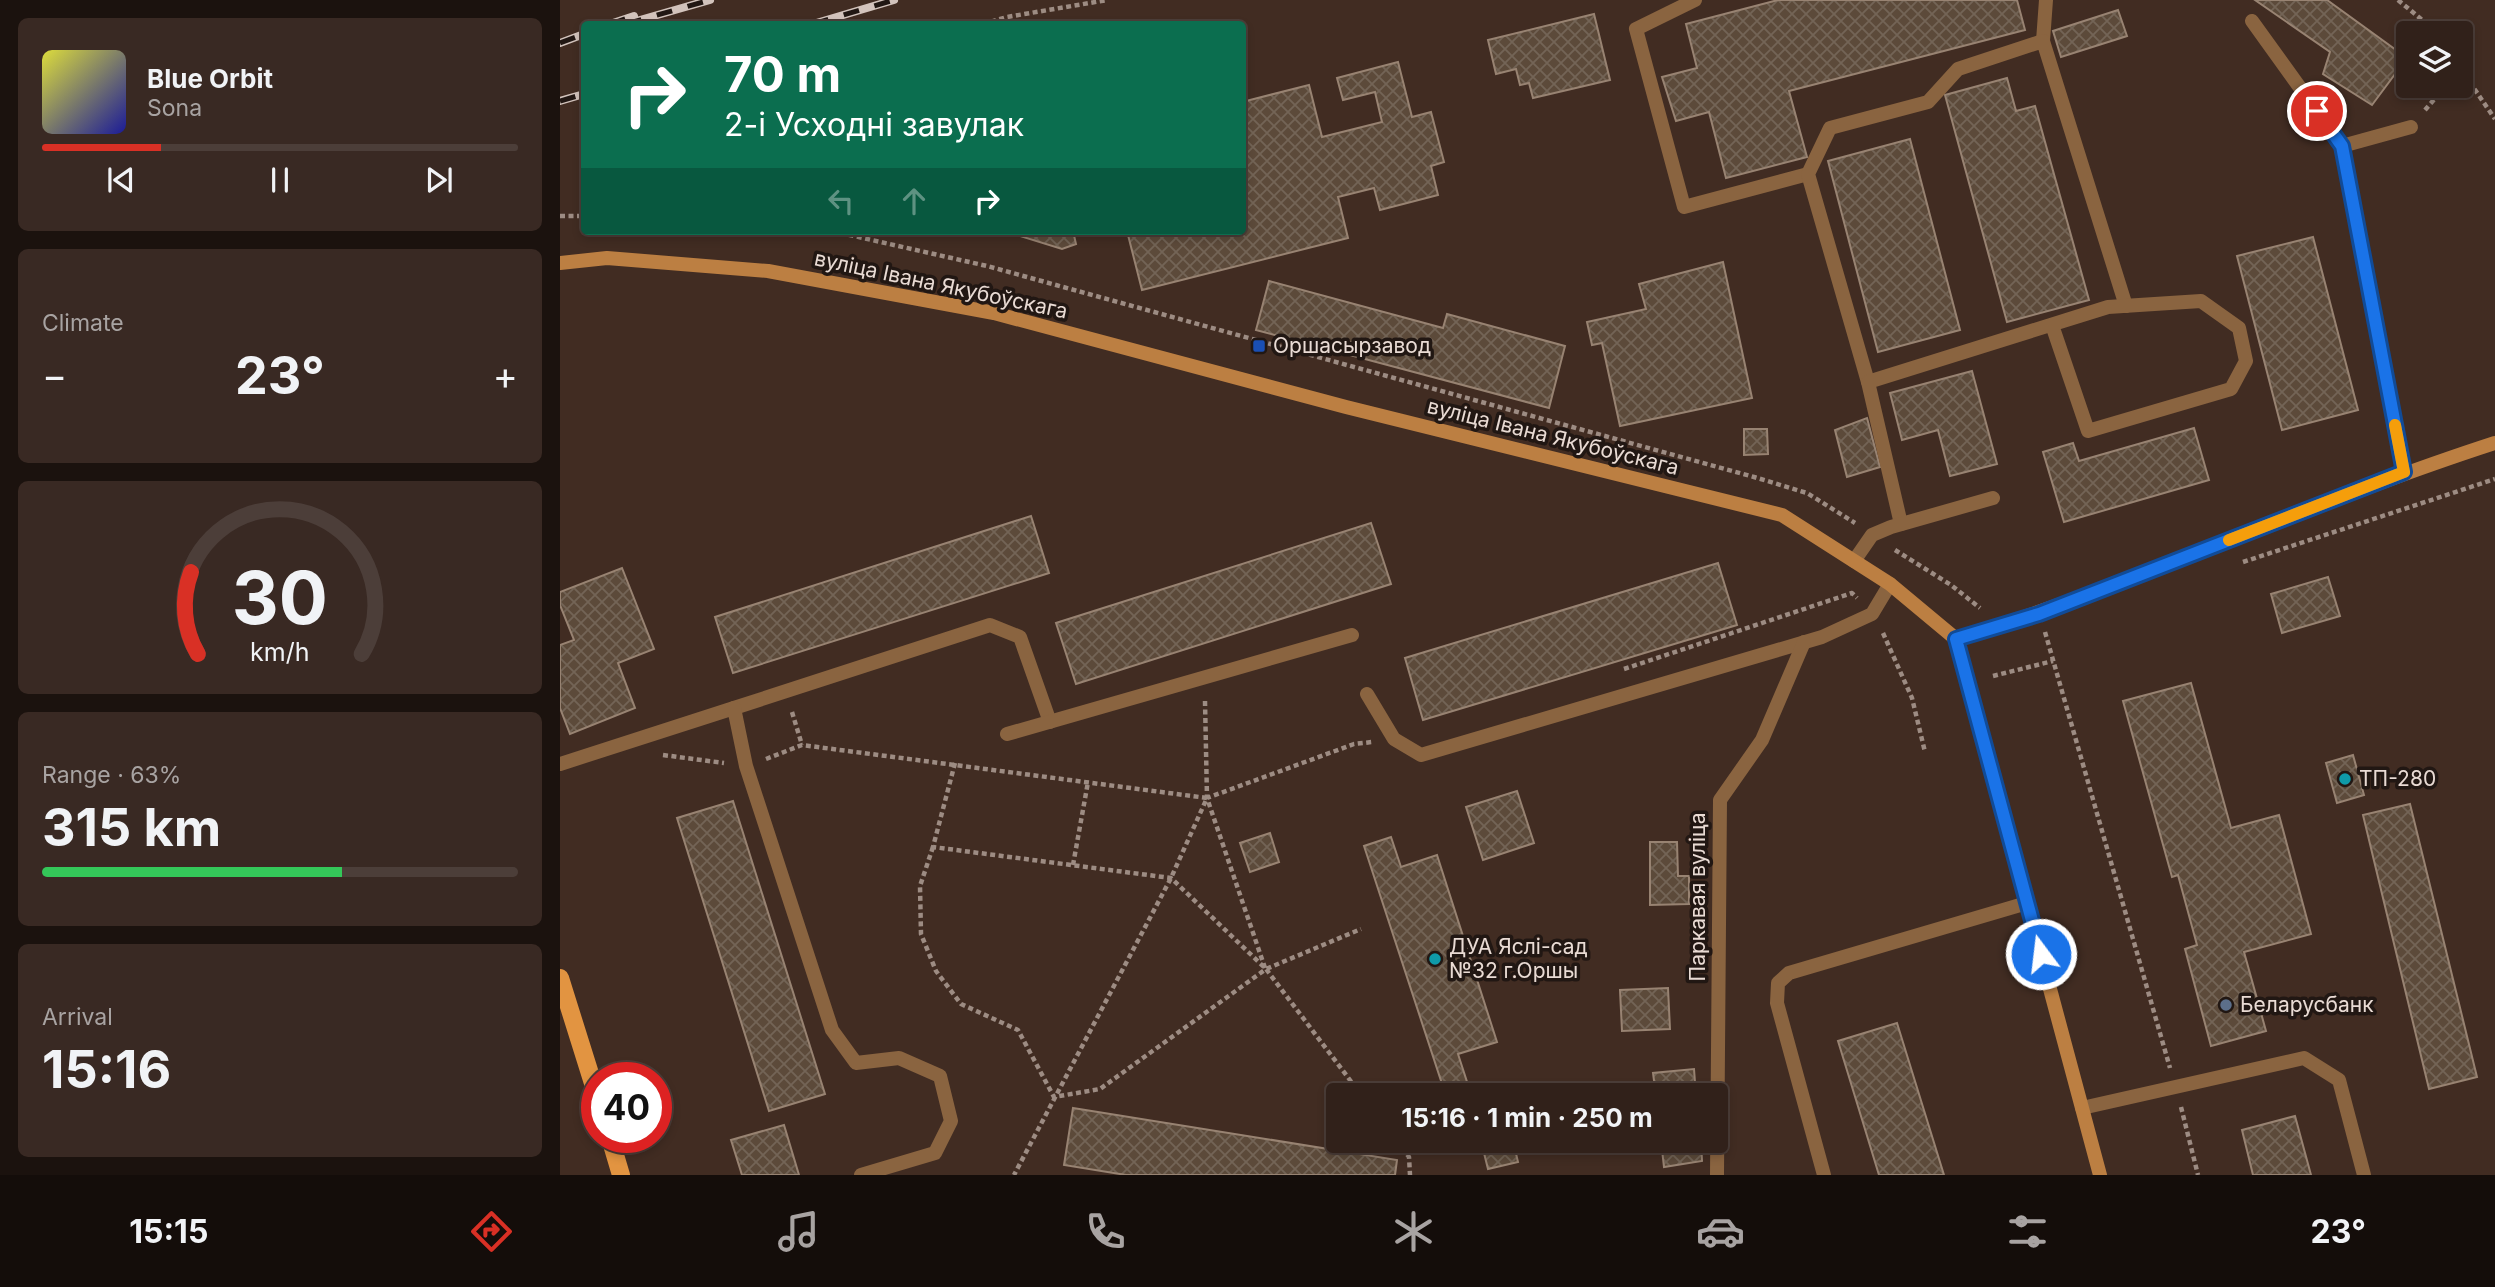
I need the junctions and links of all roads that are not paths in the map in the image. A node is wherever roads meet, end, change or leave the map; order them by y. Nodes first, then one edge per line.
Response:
1 (1696, 0) edge
2 (2046, 0) edge
3 (2252, 21) dead end
4 (2043, 41) junction
5 (2411, 127) road end
6 (2342, 146) junction
7 (1808, 174) junction
8 (560, 263) edge
9 (2126, 306) junction
10 (2052, 325) junction
11 (1868, 382) junction
12 (2495, 443) edge
13 (2404, 472) junction
14 (1993, 498) dead end
15 (1901, 524) junction
16 (1854, 561) junction
17 (1891, 584) junction
18 (1352, 635) dead end
19 (1956, 639) junction
20 (1804, 642) junction
21 (1367, 694) dead end
22 (734, 708) junction
23 (1050, 722) junction
24 (1007, 734) dead end
25 (560, 764) edge
26 (2027, 902) junction
27 (560, 978) edge
28 (586, 1062) edge
29 (2082, 1108) junction
30 (614, 1153) edge
31 (621, 1175) edge
32 (862, 1175) edge
33 (1717, 1175) edge
34 (1824, 1175) edge
35 (2100, 1175) edge
36 (2364, 1175) edge

1 - 7 street
2 - 4 street
3 - 6 street
4 - 7 street
4 - 9 street
5 - 6 street
6 - 13 street
7 - 11 street
8 - 16 street, вуліца Івана Якубоўскага
9 - 10 street
9 - 10 street
10 - 11 street
11 - 15 street
12 - 13 street
13 - 19 street
14 - 15 street
15 - 16 street
16 - 17 street, вуліца Івана Якубоўскага
17 - 19 street, вуліца Івана Якубоўскага
17 - 20 street
18 - 23 street
19 - 26 street
20 - 21 street
20 - 33 street, Паркавая вуліца
22 - 23 street
22 - 25 street
22 - 32 street
23 - 24 street
26 - 29 street
26 - 34 street
27 - 28 main road
29 - 35 street
29 - 36 street
30 - 31 main road

